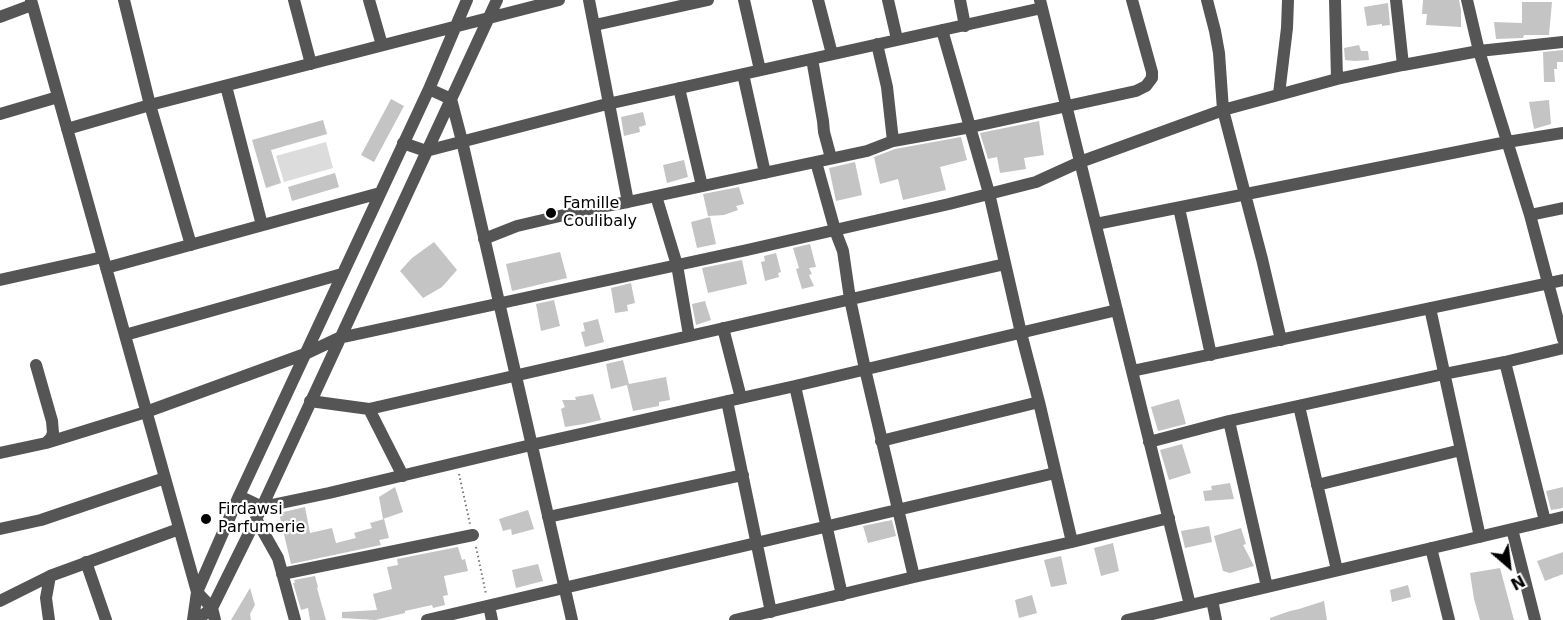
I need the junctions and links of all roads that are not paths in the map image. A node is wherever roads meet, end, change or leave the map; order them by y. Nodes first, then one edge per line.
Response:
1 (124, 0) edge
2 (294, 0) edge
3 (369, 0) edge
4 (455, 0) edge
5 (467, 0) edge
6 (497, 0) edge
7 (559, 0) edge
8 (590, 0) edge
9 (708, 0) edge
10 (744, 0) edge
11 (818, 0) edge
12 (888, 0) edge
13 (960, 0) edge
14 (1132, 0) edge
15 (1207, 0) edge
16 (1288, 0) edge
17 (1335, 0) edge
18 (1396, 0) edge
19 (1467, 0) edge
20 (32, 3) edge
21 (675, 3) edge
22 (1041, 4) edge
23 (1, 15) edge
24 (489, 19) junction
25 (459, 20) junction
26 (595, 25) junction
27 (965, 26) junction
28 (942, 30) junction
29 (897, 39) junction
30 (1563, 42) edge
31 (877, 44) junction
32 (382, 45) junction
33 (1479, 51) junction
34 (832, 54) junction
35 (812, 59) junction
36 (310, 64) junction
37 (1403, 64) junction
38 (760, 70) junction
39 (743, 74) junction
40 (1337, 79) junction
41 (226, 86) junction
42 (679, 88) junction
43 (429, 89) junction
44 (1279, 94) junction
45 (58, 97) junction
46 (451, 99) junction
47 (610, 104) junction
48 (150, 105) junction
49 (1066, 105) junction
50 (1223, 110) junction
51 (0, 114) edge
52 (970, 127) junction
53 (67, 129) junction
54 (1563, 133) edge
55 (462, 141) junction
56 (893, 141) junction
57 (1507, 142) junction
58 (404, 143) junction
59 (426, 151) junction
60 (831, 158) junction
61 (816, 162) junction
62 (1080, 162) junction
63 (765, 173) junction
64 (702, 186) junction
65 (380, 193) junction
66 (989, 193) junction
67 (1246, 195) junction
68 (656, 196) junction
69 (628, 202) junction
70 (1179, 207) junction
71 (1563, 208) edge
72 (1530, 215) junction
73 (1096, 224) junction
74 (262, 225) junction
75 (835, 230) junction
76 (484, 239) junction
77 (191, 245) junction
78 (105, 262) junction
79 (1005, 264) junction
80 (677, 265) junction
81 (342, 274) junction
82 (0, 280) edge
83 (1563, 280) edge
84 (1548, 283) junction
85 (850, 299) junction
86 (499, 304) junction
87 (1430, 308) junction
88 (1117, 310) junction
89 (723, 328) junction
90 (1021, 333) junction
91 (125, 335) junction
92 (689, 335) junction
93 (339, 338) junction
94 (1563, 339) edge
95 (1281, 340) junction
96 (1563, 348) edge
97 (304, 354) junction
98 (1211, 355) junction
99 (1505, 362) junction
100 (36, 365) dead end
101 (865, 369) junction
102 (1132, 372) junction
103 (1444, 374) junction
104 (515, 375) junction
105 (795, 386) junction
106 (741, 398) junction
107 (310, 401) junction
108 (727, 401) junction
109 (1039, 402) junction
110 (1299, 406) junction
111 (369, 409) junction
112 (146, 412) junction
113 (1229, 421) junction
114 (881, 441) junction
115 (1149, 442) junction
116 (46, 443) junction
117 (531, 445) junction
118 (1461, 450) junction
119 (0, 453) edge
120 (1055, 473) junction
121 (743, 475) junction
122 (403, 476) junction
123 (165, 478) junction
124 (1317, 485) junction
125 (239, 496) junction
126 (262, 507) junction
127 (897, 510) junction
128 (548, 517) junction
129 (1563, 517) edge
130 (1169, 518) junction
131 (256, 519) junction
132 (1545, 521) junction
133 (827, 526) junction
134 (0, 529) edge
135 (179, 529) junction
136 (1512, 529) junction
137 (473, 535) dead end
138 (1480, 537) junction
139 (1072, 542) junction
140 (757, 543) junction
141 (1431, 548) junction
142 (86, 562) junction
143 (1337, 570) junction
144 (282, 574) junction
145 (50, 576) junction
146 (914, 577) junction
147 (1267, 587) junction
148 (564, 588) junction
149 (197, 592) junction
150 (843, 596) junction
151 (1212, 600) junction
152 (0, 601) edge
153 (1190, 605) junction
154 (489, 606) junction
155 (771, 612) junction
156 (214, 614) edge
157 (1146, 618) edge
158 (49, 620) edge
159 (106, 620) edge
160 (195, 620) edge
161 (295, 620) edge
162 (427, 620) edge
163 (492, 620) edge
164 (572, 620) edge
165 (735, 620) edge
166 (1127, 620) edge
167 (1216, 620) edge
168 (1449, 620) edge
169 (1535, 620) edge

1 - 48 street
2 - 36 street
3 - 32 street
4 - 25 street
5 - 25 street
6 - 24 street
7 - 24 street
8 - 26 street
9 - 21 street
10 - 38 street
11 - 34 street
12 - 29 street
13 - 27 street
14 - 49 street
15 - 50 street
16 - 44 street
17 - 40 street
18 - 37 street
19 - 33 street
20 - 23 street
20 - 45 street
21 - 26 street
22 - 27 street
22 - 49 street
24 - 25 street
24 - 46 street
25 - 32 street
25 - 43 street
26 - 47 street
27 - 28 street
28 - 29 street
28 - 52 street
29 - 31 street
30 - 33 street
31 - 34 street
31 - 56 street
32 - 36 street
33 - 37 street
33 - 57 street
34 - 35 street
35 - 38 street
35 - 60 street
36 - 41 street
37 - 40 street
38 - 39 street
39 - 42 street
39 - 63 street
40 - 44 street
41 - 48 street
41 - 74 street
42 - 47 street
42 - 64 street
43 - 46 street
43 - 58 street
44 - 50 street
45 - 51 street
45 - 53 street
46 - 55 street
46 - 59 street
47 - 55 street
47 - 69 street
48 - 53 street
48 - 77 street
49 - 52 street
49 - 62 street
50 - 62 street
50 - 67 street
52 - 56 street
52 - 66 street
53 - 78 street
54 - 57 street
55 - 59 street
55 - 76 street
56 - 60 street
57 - 67 street
57 - 72 street
58 - 59 street
58 - 65 street
59 - 93 street
60 - 61 street
61 - 63 street
61 - 75 street
62 - 66 street
62 - 73 street
63 - 64 street
64 - 68 street
65 - 74 street
65 - 81 street
66 - 75 street
66 - 79 street
67 - 70 street
67 - 95 street
68 - 69 street
68 - 80 street
69 - 76 street
70 - 73 street
70 - 98 street
71 - 72 street
72 - 84 street
73 - 88 street
74 - 77 street
75 - 80 street
75 - 85 street
76 - 86 street
77 - 78 street
78 - 82 street
78 - 91 street
79 - 85 street
79 - 90 street
80 - 86 street
80 - 92 street
81 - 91 street
81 - 97 street
83 - 84 street
84 - 87 street
84 - 94 street
85 - 89 street
85 - 101 street
86 - 93 street
86 - 104 street
87 - 95 street
87 - 103 street
88 - 90 street
88 - 102 street
89 - 92 street
89 - 106 street
90 - 101 street
90 - 109 street
91 - 112 street
92 - 104 street
93 - 97 street
93 - 107 street
95 - 98 street
96 - 99 street
97 - 112 street
97 - 125 street
98 - 102 street
99 - 103 street
99 - 132 street
100 - 116 street
101 - 105 street
101 - 114 street
102 - 115 street
103 - 110 street
103 - 118 street
104 - 111 street
104 - 117 street
105 - 106 street
105 - 133 street
106 - 108 street
107 - 111 street
107 - 126 street
108 - 117 street
108 - 121 street
109 - 114 street
109 - 120 street
110 - 113 street
110 - 124 street
111 - 122 street
112 - 116 street
112 - 123 street
113 - 115 street
113 - 147 street
114 - 127 street
115 - 130 street
116 - 119 street
117 - 122 street
117 - 128 street
118 - 124 street
118 - 138 street
120 - 127 street
120 - 139 street
121 - 128 street
121 - 140 street
122 - 126 street
123 - 134 street
123 - 135 street
124 - 143 street
125 - 126 street
125 - 149 street
126 - 131 street
127 - 133 street
127 - 146 street
128 - 148 street
129 - 132 street
130 - 139 street
130 - 153 street
131 - 144 street
131 - 156 street
132 - 136 street
133 - 140 street
133 - 150 street
135 - 142 street
135 - 149 street
136 - 138 street
136 - 169 street
137 - 144 street
138 - 141 street
139 - 146 street
140 - 148 street
140 - 155 street
141 - 143 street
141 - 168 street
142 - 145 street
142 - 159 street
143 - 147 street
144 - 161 street
145 - 152 street
145 - 158 street
146 - 150 street
147 - 151 street
148 - 154 street
148 - 164 street
149 - 156 street
149 - 160 street
150 - 155 street
151 - 153 street
151 - 167 street
153 - 157 street
154 - 162 street
154 - 163 street
155 - 165 street
156 - 160 street
157 - 166 street

